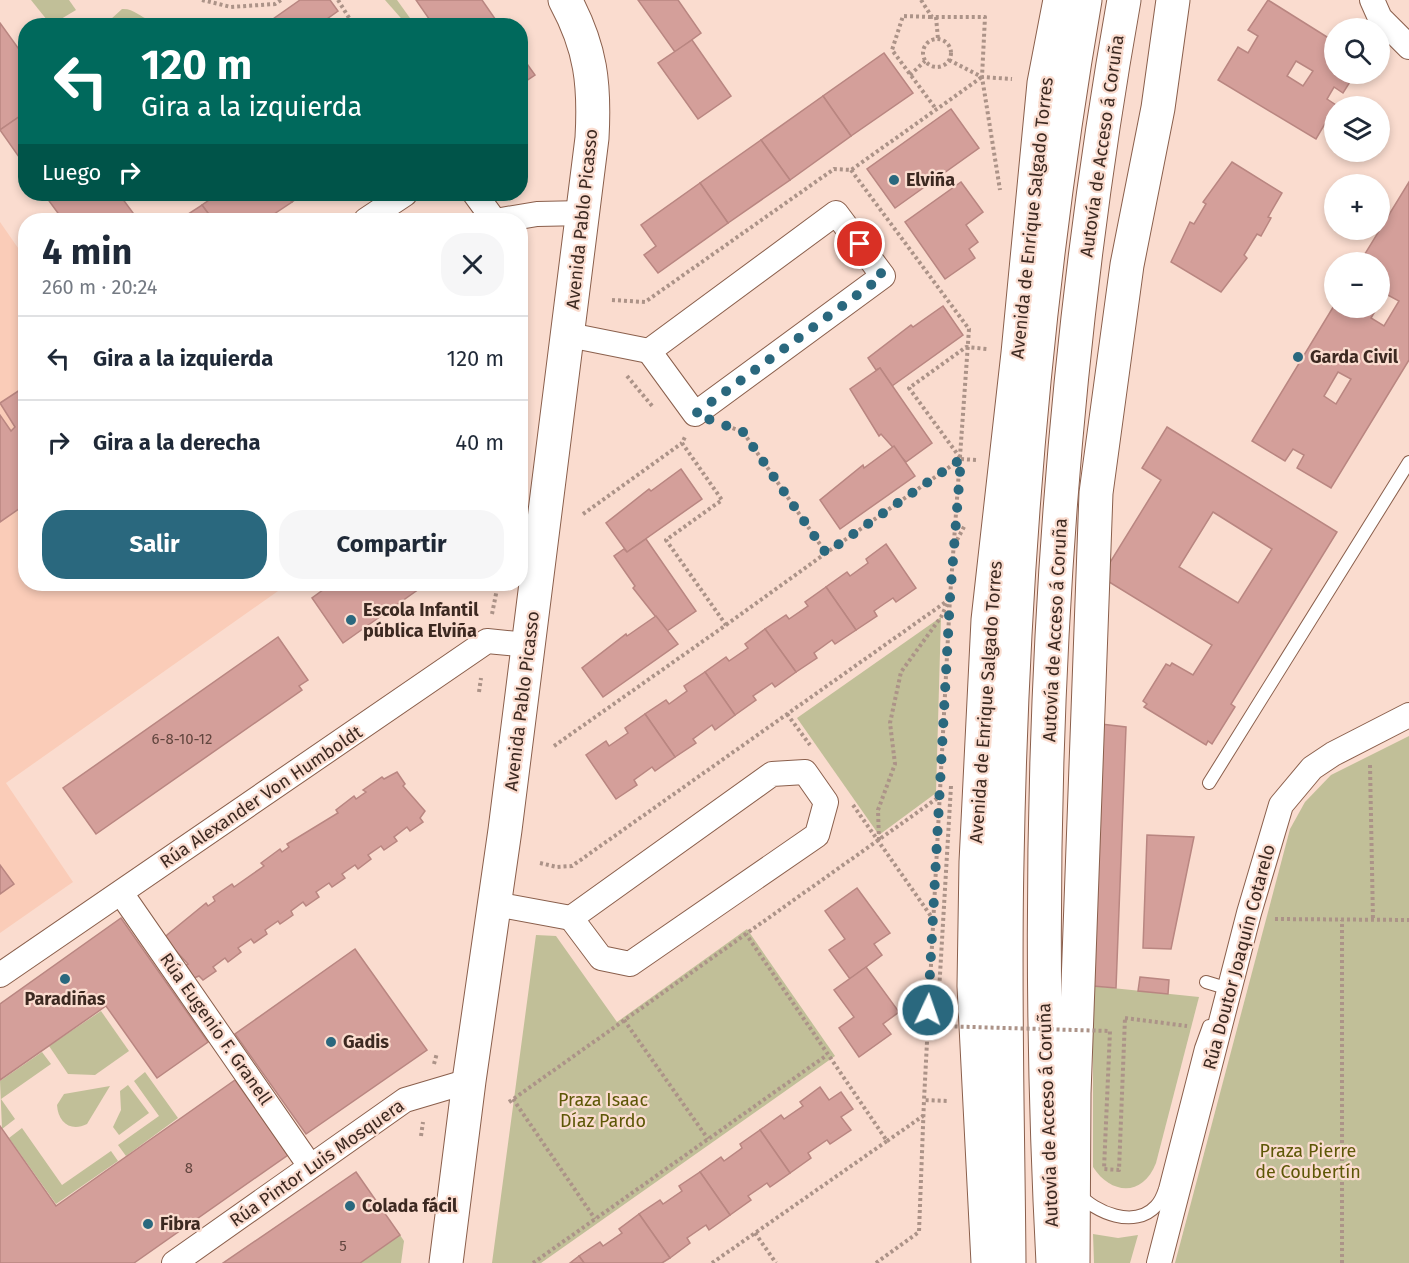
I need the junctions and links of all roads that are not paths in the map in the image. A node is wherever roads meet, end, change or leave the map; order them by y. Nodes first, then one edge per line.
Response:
1 (565, 0) edge
2 (1047, 0) edge
3 (1060, 0) edge
4 (1085, 0) edge
5 (1124, 0) edge
6 (1173, 0) edge
7 (1196, 0) edge
8 (1372, 0) edge
9 (1409, 47) edge
10 (1029, 81) junction
11 (1158, 108) junction
12 (394, 201) edge
13 (376, 213) edge
14 (584, 213) junction
15 (528, 216) edge
16 (569, 335) junction
17 (649, 351) junction
18 (1409, 462) edge
19 (528, 645) junction
20 (1409, 715) edge
21 (1209, 783) dead end
22 (121, 892) junction
23 (495, 904) junction
24 (571, 918) junction
25 (0, 975) edge
26 (1221, 990) junction
27 (469, 1081) junction
28 (310, 1166) junction
29 (1073, 1186) junction
30 (174, 1263) edge
31 (446, 1263) edge
32 (988, 1263) edge
33 (1009, 1263) edge
34 (1053, 1263) edge
35 (1073, 1263) edge
36 (1159, 1263) edge

1 - 14 main road, Avenida Pablo Picasso
2 - 10 main road
3 - 10 main road, Avenida de Enrique Salgado Torres
4 - 33 main road, Autovía de Acceso á Coruña
5 - 34 main road, Autovía de Acceso á Coruña
6 - 11 main road
7 - 11 main road
8 - 9 street
10 - 32 main road, Avenida de Enrique Salgado Torres
11 - 29 main road
12 - 13 street
14 - 15 street
14 - 16 main road, Avenida Pablo Picasso
16 - 17 street
16 - 19 main road, Avenida Pablo Picasso
17 - 17 street
18 - 21 lane
19 - 22 street, Rúa Alexander Von Humboldt
19 - 23 main road, Avenida Pablo Picasso
20 - 26 street, Rúa Doutor Joaquín Cotarelo
22 - 25 street, Rúa Alexander Von Humboldt
22 - 28 street, Rúa Eugenio F. Granell
23 - 24 street
23 - 27 main road, Avenida Pablo Picasso
24 - 24 street
26 - 29 lane
26 - 36 street, Rúa Doutor Joaquín Cotarelo
27 - 28 street, Rúa Pintor Luis Mosquera
27 - 31 main road, Avenida Pablo Picasso
28 - 30 street, Rúa Pintor Luis Mosquera
29 - 35 main road

